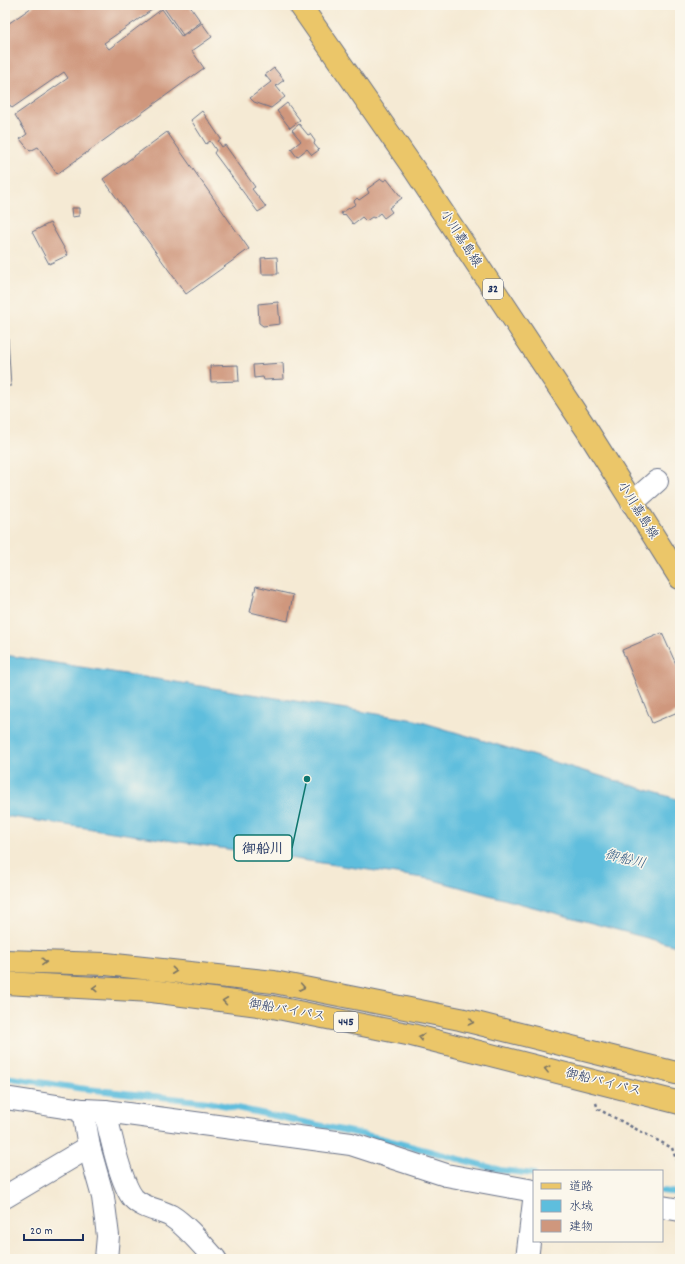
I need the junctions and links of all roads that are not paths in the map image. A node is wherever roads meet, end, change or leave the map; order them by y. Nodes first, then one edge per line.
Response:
1 (300, 5) edge
2 (657, 481) dead end
3 (632, 503) junction
4 (680, 578) edge
5 (5, 961) edge
6 (5, 983) edge
7 (680, 1074) edge
8 (5, 1098) edge
9 (680, 1103) edge
10 (83, 1110) junction
11 (105, 1111) junction
12 (89, 1147) junction
13 (533, 1191) edge
14 (5, 1197) edge
15 (663, 1207) edge
16 (533, 1209) edge
17 (680, 1210) edge
18 (106, 1259) edge
19 (215, 1259) edge
20 (527, 1259) edge

1 - 3 main road, 小川嘉島線 / 32
2 - 3 street
3 - 4 main road, 小川嘉島線 / 32
5 -> 7 main road, 御船バイパス / 445
9 -> 6 main road, 御船バイパス / 445
8 - 10 street
10 - 11 street
10 - 12 street
11 - 13 street
11 - 19 street
12 - 14 street
12 - 18 street
15 - 17 street
16 - 20 street

